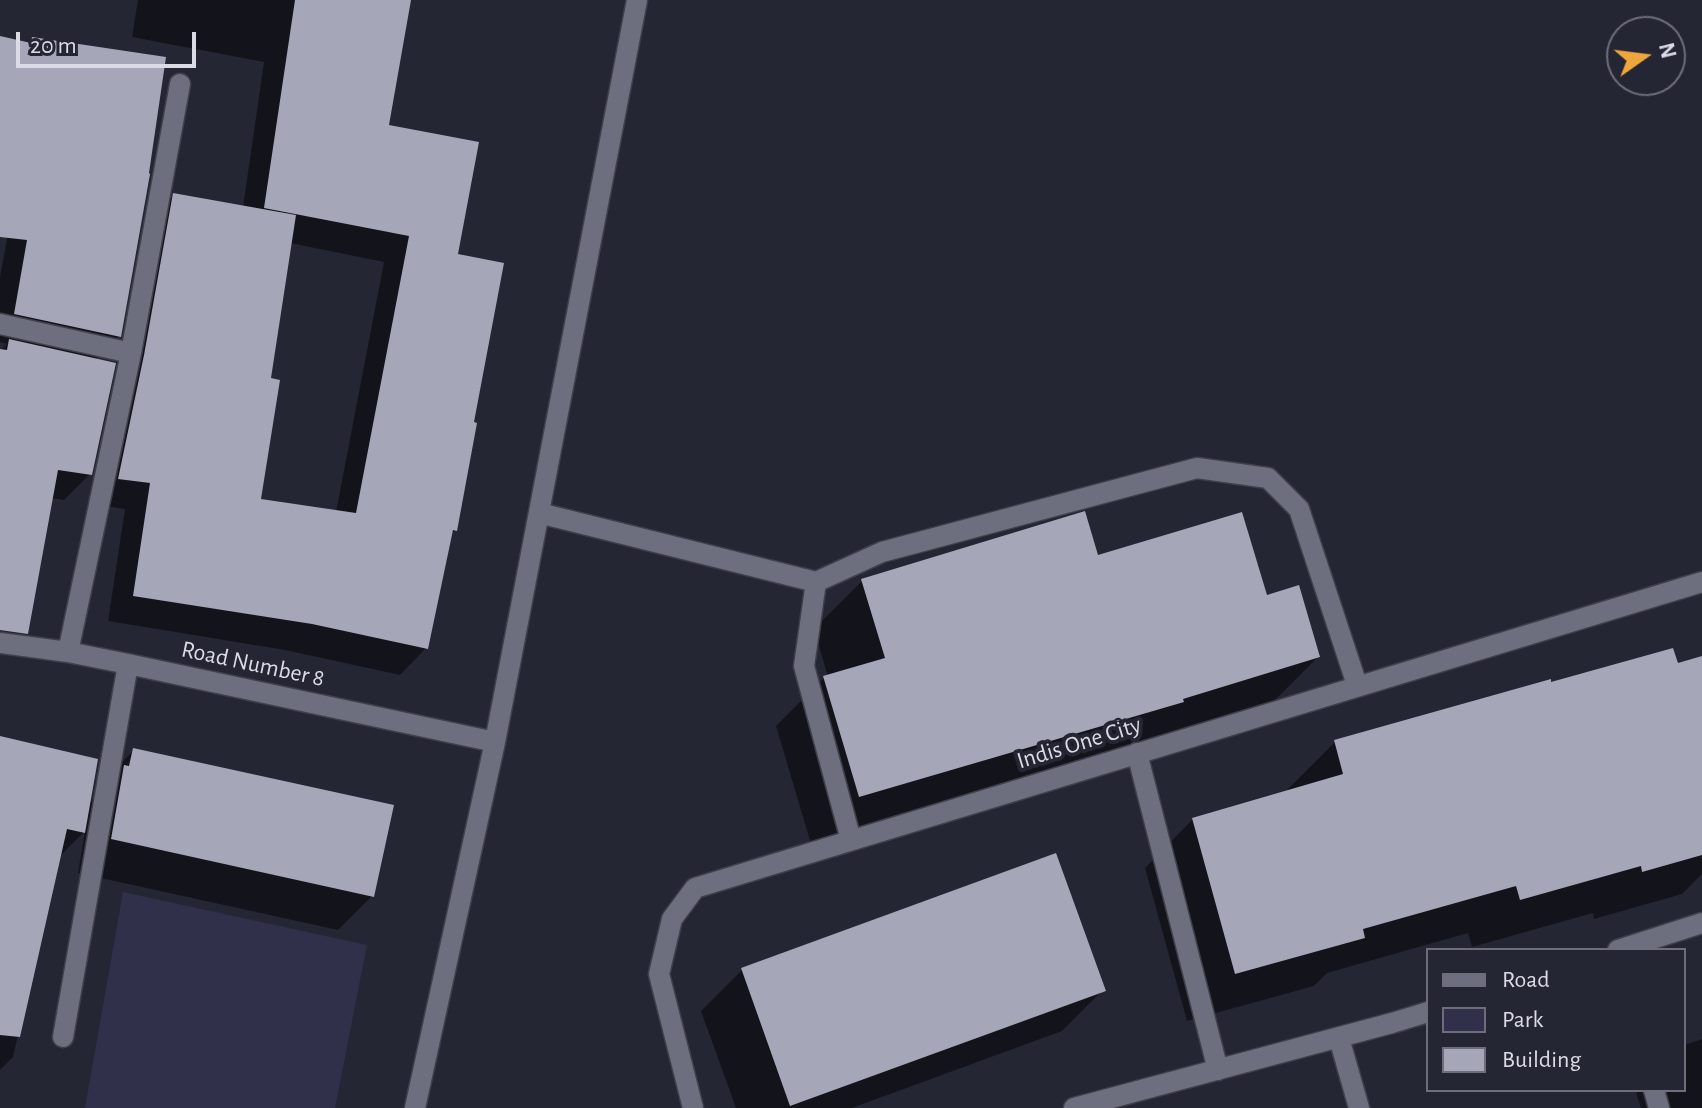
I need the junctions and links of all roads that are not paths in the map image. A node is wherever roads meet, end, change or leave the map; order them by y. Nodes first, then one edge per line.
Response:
1 (637, 0) edge
2 (180, 84) dead end
3 (0, 324) edge
4 (131, 353) junction
5 (539, 513) junction
6 (816, 582) junction
7 (1702, 582) edge
8 (0, 643) edge
9 (68, 652) junction
10 (128, 664) junction
11 (1357, 685) junction
12 (495, 742) junction
13 (1137, 753) junction
14 (851, 840) junction
15 (1702, 923) edge
16 (1624, 948) edge
17 (1426, 1013) edge
18 (63, 1037) dead end
19 (1339, 1038) junction
20 (1218, 1070) junction
21 (415, 1108) edge
22 (693, 1108) edge
23 (1074, 1108) edge
24 (1359, 1108) edge

1 - 5 street
2 - 4 street
3 - 4 street
4 - 9 street
5 - 6 street
5 - 12 street
6 - 11 street
6 - 14 street
7 - 11 street, Indis One City
8 - 9 street, Road Number 8
9 - 10 street, Road Number 8
10 - 12 street, Road Number 8
10 - 18 street
11 - 13 street, Indis One City
12 - 21 street
13 - 14 street, Indis One City
13 - 20 street
14 - 22 street, Indis One City
15 - 16 street
17 - 19 street
19 - 20 street
19 - 24 street
20 - 23 street

